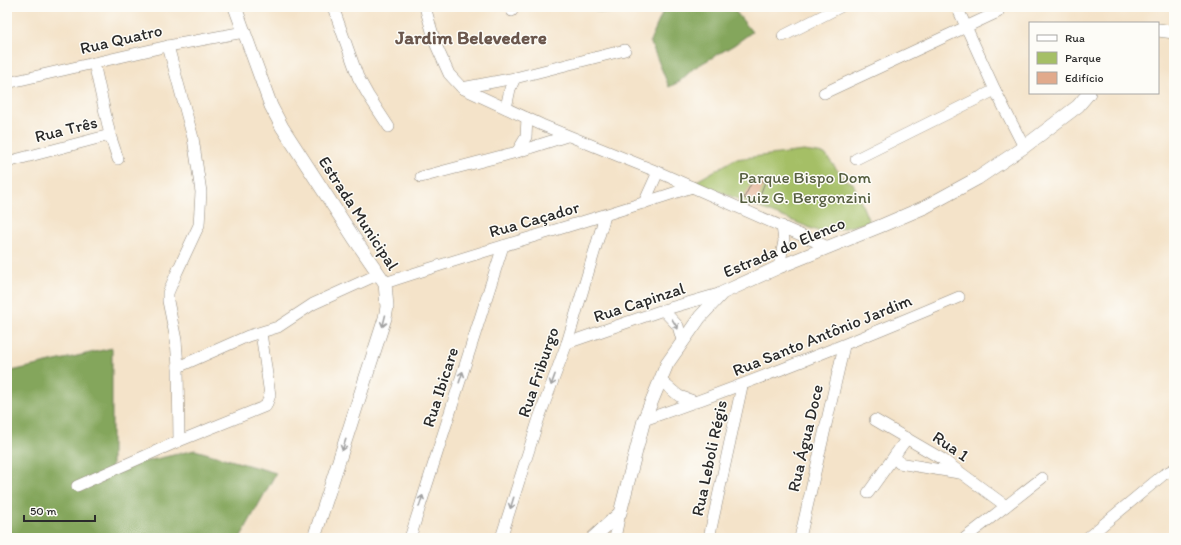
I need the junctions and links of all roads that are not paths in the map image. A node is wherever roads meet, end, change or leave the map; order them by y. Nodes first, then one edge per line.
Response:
1 (235, 7) edge
2 (333, 7) edge
3 (425, 7) edge
4 (840, 7) edge
5 (957, 7) edge
6 (998, 12) dead end
7 (966, 26) junction
8 (1159, 30) edge
9 (244, 32) junction
10 (1174, 32) edge
11 (783, 36) dead end
12 (168, 46) junction
13 (625, 50) dead end
14 (94, 63) junction
15 (515, 78) junction
16 (7, 83) edge
17 (462, 88) junction
18 (995, 90) junction
19 (824, 93) dead end
20 (1088, 94) edge
21 (506, 108) junction
22 (527, 118) junction
23 (389, 127) dead end
24 (110, 135) junction
25 (566, 136) junction
26 (1024, 147) junction
27 (517, 152) junction
28 (118, 159) dead end
29 (856, 159) dead end
30 (7, 162) edge
31 (658, 172) junction
32 (421, 177) dead end
33 (692, 187) junction
34 (644, 203) junction
35 (605, 216) junction
36 (782, 226) junction
37 (503, 246) junction
38 (828, 247) junction
39 (779, 267) junction
40 (382, 278) junction
41 (722, 293) junction
42 (959, 297) dead end
43 (663, 310) junction
44 (261, 332) junction
45 (682, 340) junction
46 (567, 343) junction
47 (844, 346) junction
48 (178, 367) junction
49 (660, 380) junction
50 (742, 386) junction
51 (696, 402) junction
52 (644, 420) junction
53 (876, 420) dead end
54 (907, 438) junction
55 (179, 441) junction
56 (895, 455) junction
57 (1174, 469) edge
58 (961, 473) junction
59 (1042, 478) dead end
60 (77, 486) dead end
61 (868, 493) dead end
62 (1006, 506) junction
63 (620, 512) junction
64 (314, 538) edge
65 (410, 538) edge
66 (501, 538) edge
67 (593, 538) edge
68 (615, 538) edge
69 (709, 538) edge
70 (800, 538) edge
71 (965, 538) edge
72 (1087, 538) edge

1 - 9 street, Estrada Municipal
2 - 23 street
3 - 17 street
4 - 11 street
5 - 7 street
6 - 7 street
7 - 18 street
7 - 19 street
8 - 10 street
9 - 12 street, Rua Quatro
9 - 40 street, Estrada Municipal
12 - 14 street, Rua Quatro
12 - 48 street
13 - 15 street
14 - 16 street, Rua Quatro
14 - 24 street
15 - 17 street
15 - 21 street
17 - 21 street
18 - 26 street
18 - 29 street
20 - 26 street, Estrada do Elenco
21 - 22 street
22 - 25 street
22 - 27 street
24 - 28 street
24 - 30 street, Rua Três
25 - 27 street
25 - 31 street
26 - 38 street, Estrada do Elenco
27 - 32 street
31 - 33 street
31 - 34 street
33 - 34 street, Rua Caçador
33 - 36 street
34 - 35 street, Rua Caçador
35 - 37 street, Rua Caçador
35 - 46 street, Rua Friburgo
36 - 38 street
36 - 39 street
37 - 40 street, Rua Caçador
65 -> 37 street, Rua Ibicare
38 - 39 street, Estrada do Elenco
39 - 41 street, Estrada do Elenco
40 - 44 street, Rua Caçador
40 -> 64 street, Estrada Municipal
41 - 43 street, Rua Capinzal
41 - 45 street, Estrada do Elenco
42 - 47 street, Rua Santo Antônio Jardim
43 -> 45 street
43 - 46 street, Rua Capinzal
44 - 48 street, Rua Caçador
44 - 55 street
45 - 49 street, Estrada do Elenco
46 -> 66 street, Rua Friburgo
47 - 50 street, Rua Santo Antônio Jardim
47 - 70 street, Rua Água Doce
48 - 55 street
49 - 51 street
49 - 52 street, Estrada do Elenco
50 - 51 street, Rua Santo Antônio Jardim
50 - 69 street, Rua Leboli Régis
51 - 52 street, Rua Santo Antônio Jardim
52 - 63 street, Estrada do Elenco
53 - 54 street, Rua 1
54 - 56 street
54 - 58 street, Rua 1
55 - 60 street
56 - 58 street
56 - 61 street
57 - 72 street
58 - 62 street, Rua 1
59 - 62 street
62 - 71 street
63 - 67 street
63 - 68 street, Estrada do Elenco

